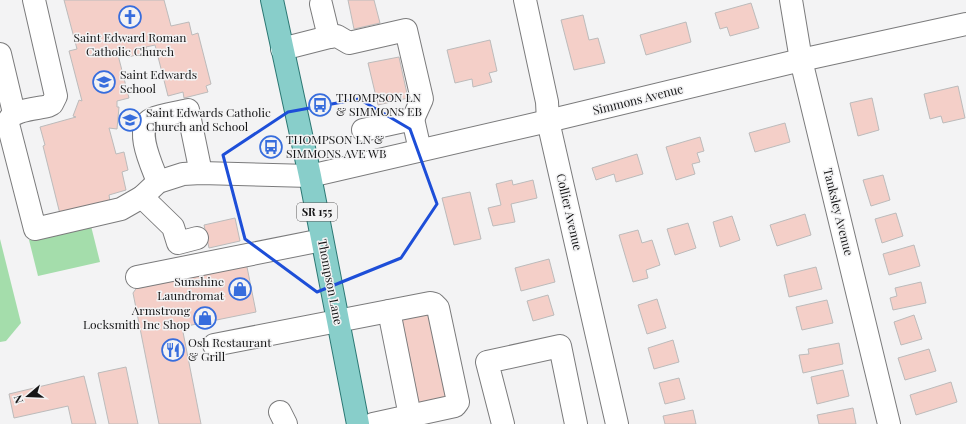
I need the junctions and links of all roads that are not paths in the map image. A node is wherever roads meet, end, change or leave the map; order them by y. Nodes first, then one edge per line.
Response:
1 (34, 0) edge
2 (272, 0) edge
3 (525, 0) edge
4 (791, 0) edge
5 (321, 4) dead end
6 (966, 24) edge
7 (329, 37) junction
8 (282, 49) junction
9 (0, 54) edge
10 (801, 60) junction
11 (14, 113) junction
12 (413, 119) junction
13 (548, 121) junction
14 (363, 130) dead end
15 (420, 150) junction
16 (202, 173) junction
17 (310, 176) junction
18 (158, 182) junction
19 (142, 197) junction
20 (197, 238) dead end
21 (322, 240) junction
22 (137, 278) dead end
23 (389, 311) junction
24 (338, 320) junction
25 (214, 344) dead end
26 (410, 416) junction
27 (358, 424) edge
28 (373, 424) edge
29 (503, 424) edge
30 (576, 424) edge
31 (617, 424) edge
32 (889, 424) edge

1 - 11 street
2 - 8 main road, Thompson Lane / SR 155
3 - 13 street, Collier Avenue
4 - 10 street, Tanksley Avenue
5 - 7 street
6 - 10 street, Simmons Avenue
7 - 8 street
7 - 12 street
8 - 17 main road, Thompson Lane / SR 155
9 - 11 street
10 - 13 street, Simmons Avenue
10 - 32 street, Tanksley Avenue
11 - 19 street
12 - 14 street
12 - 15 street
13 - 15 street, Simmons Avenue
13 - 31 street, Collier Avenue
15 - 17 street, Simmons Avenue
16 - 17 street, Simmons Avenue
16 - 18 street, Simmons Avenue
16 - 18 street
17 - 21 main road, Thompson Lane / SR 155
18 - 19 street
19 - 20 street
21 - 22 street
21 - 24 main road, Thompson Lane / SR 155
23 - 24 street
23 - 26 street
23 - 26 street
24 - 25 street
24 - 27 main road, Thompson Lane / SR 155
26 - 28 street
29 - 30 street

